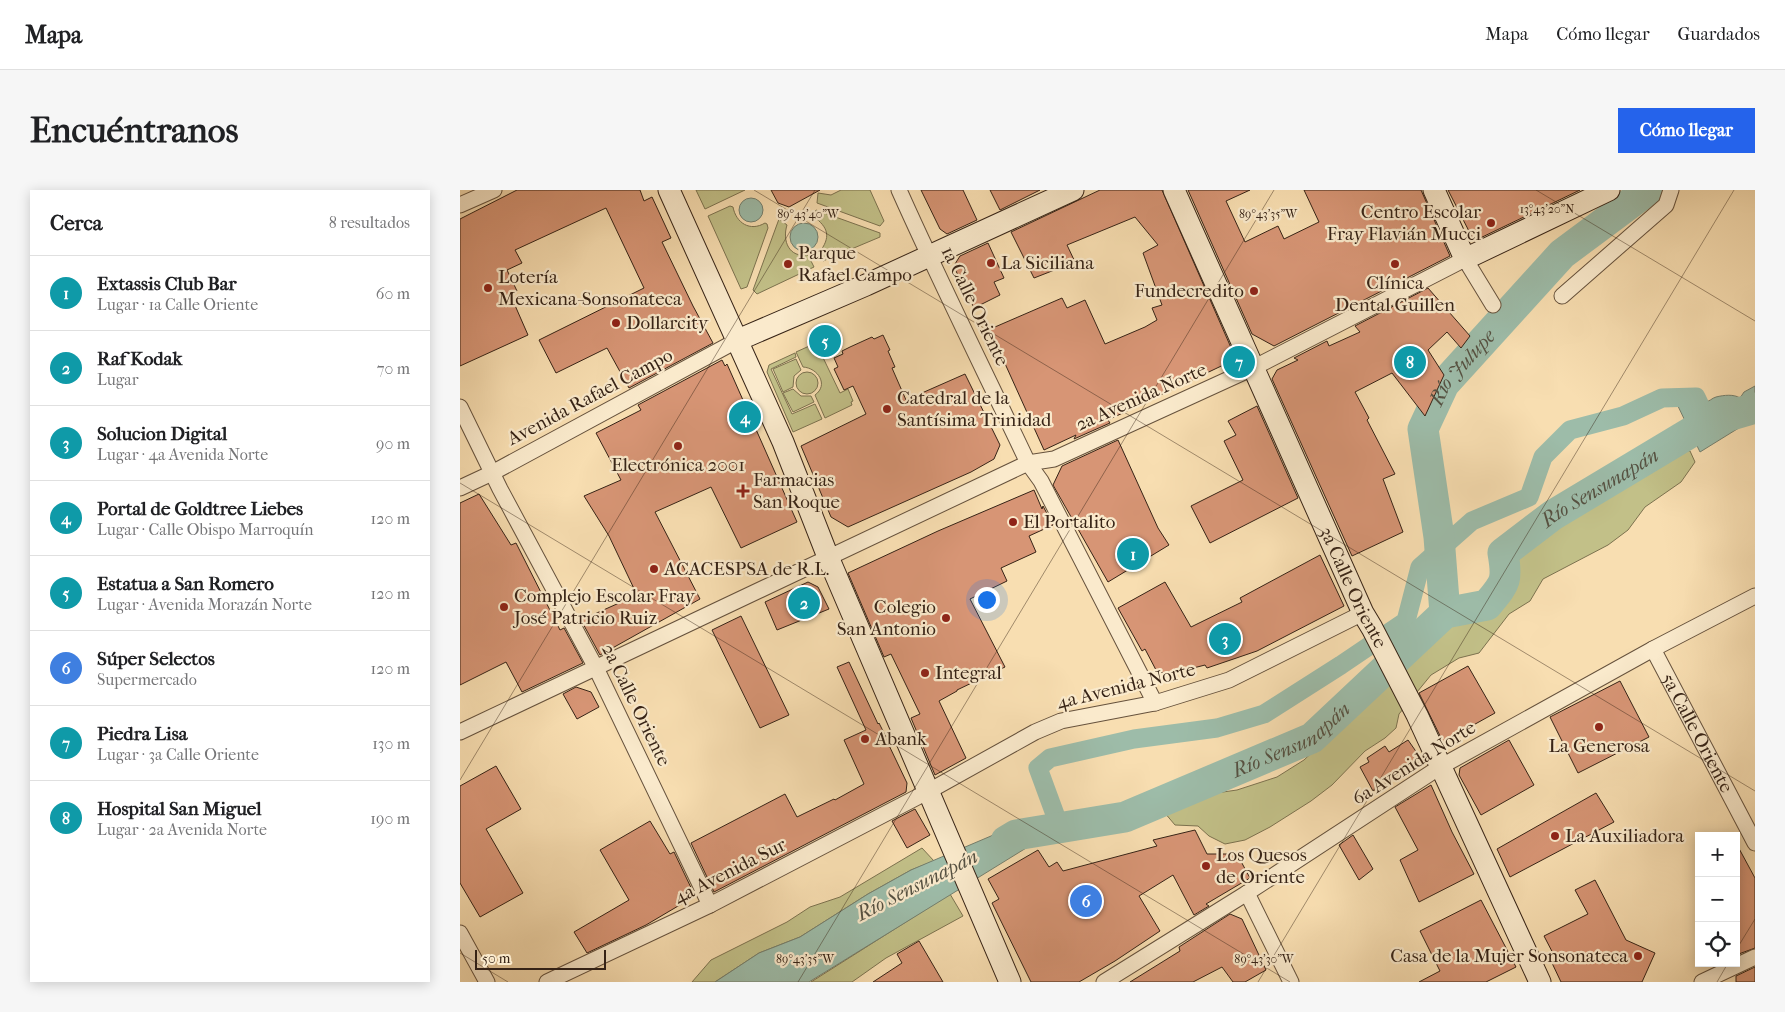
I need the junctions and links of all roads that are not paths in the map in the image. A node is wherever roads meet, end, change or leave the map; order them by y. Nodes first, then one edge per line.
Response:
1 (494, 190) edge
2 (669, 190) edge
3 (899, 190) edge
4 (1073, 190) edge
5 (1174, 190) edge
6 (1434, 190) edge
7 (1609, 190) edge
8 (1671, 190) edge
9 (460, 205) edge
10 (928, 255) junction
11 (1465, 259) junction
12 (1562, 296) dead end
13 (1493, 305) dead end
14 (738, 340) junction
15 (1253, 368) junction
16 (460, 407) edge
17 (1028, 463) junction
18 (492, 473) junction
19 (460, 488) edge
20 (828, 557) junction
21 (1755, 596) edge
22 (1368, 620) junction
23 (1653, 648) junction
24 (596, 668) junction
25 (1155, 703) junction
26 (460, 732) edge
27 (1440, 767) junction
28 (929, 791) junction
29 (1755, 843) edge
30 (1248, 893) junction
31 (710, 905) junction
32 (460, 933) edge
33 (1755, 957) edge
34 (1708, 981) edge
35 (487, 982) edge
36 (547, 982) edge
37 (1010, 982) edge
38 (1104, 982) edge
39 (1291, 982) edge
40 (1540, 982) edge

1 - 9 street
2 - 14 main road
3 - 10 street, 1a Calle Oriente
4 - 10 main road
5 - 15 main road, 3a Calle Oriente
6 - 11 main road
7 - 11 main road
8 - 12 street
10 - 14 main road
10 - 17 street, 1a Calle Oriente
11 - 13 street
11 - 15 street, 2a Avenida Norte
14 - 18 street, Avenida Rafael Campo
14 - 20 main road
15 - 17 street, 2a Avenida Norte
15 - 22 main road, 3a Calle Oriente
16 - 18 street, 2a Calle Oriente
17 - 20 street, 2a Avenida Norte
17 - 25 street, 1a Calle Oriente
18 - 19 street, Avenida Rafael Campo
18 - 24 street, 2a Calle Oriente
20 - 24 street, 2a Avenida Norte
20 - 28 main road
21 - 23 street, 6a Avenida Norte
22 - 25 street, 4a Avenida Norte
22 - 27 main road, 3a Calle Oriente
23 - 27 street, 6a Avenida Norte
23 - 29 street, 5a Calle Oriente
24 - 26 street, 2a Avenida Norte
24 - 31 street, 2a Calle Oriente
25 - 28 street, 4a Avenida Norte
27 - 30 street, 6a Avenida Norte
27 - 40 main road, 3a Calle Oriente
28 - 31 street, 4a Avenida Sur
28 - 37 main road
30 - 38 street, 6a Avenida Norte
30 - 39 street
31 - 36 street, 4a Avenida Sur
32 - 35 street
33 - 34 street

